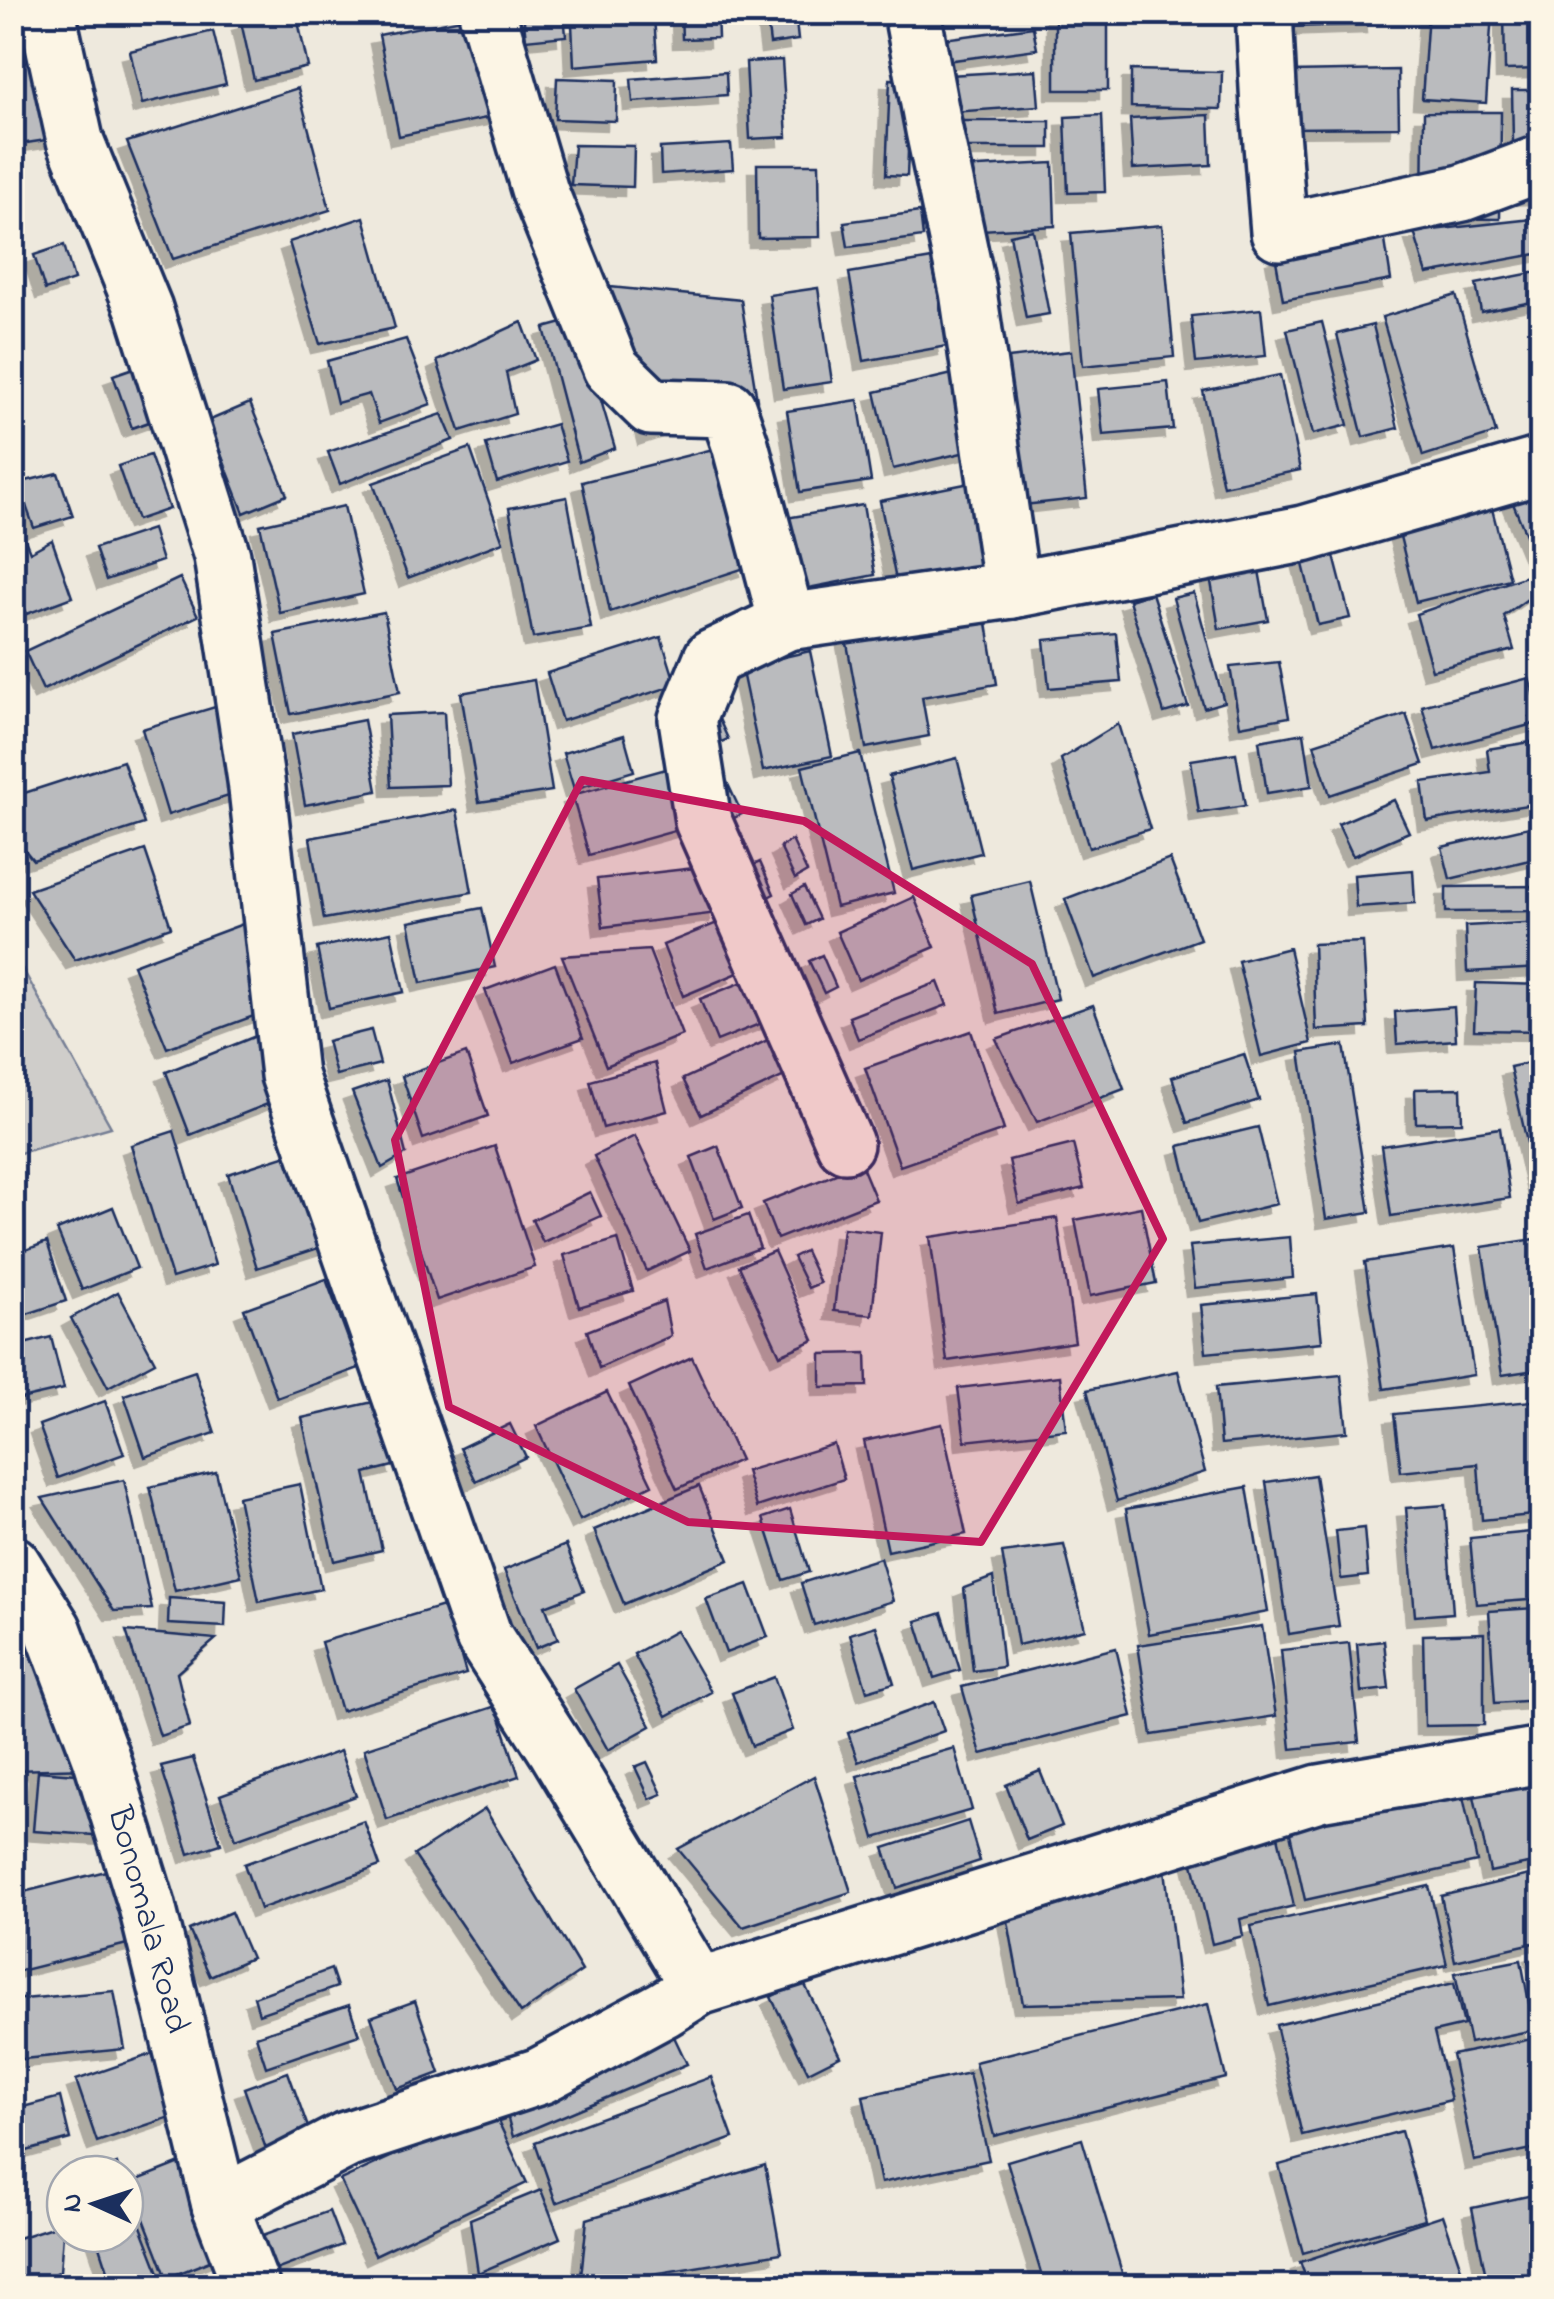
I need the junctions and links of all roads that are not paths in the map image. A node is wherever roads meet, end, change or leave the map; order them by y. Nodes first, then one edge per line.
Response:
1 (47, 12) edge
2 (487, 12) edge
3 (912, 12) edge
4 (1264, 12) edge
5 (1542, 163) edge
6 (1542, 465) edge
7 (1012, 590) junction
8 (787, 622) junction
9 (845, 1144) dead end
10 (12, 1564) edge
11 (1542, 1755) edge
12 (699, 1987) junction
13 (220, 2205) junction
14 (251, 2286) edge

1 - 12 street
2 - 8 street
3 - 7 street
4 - 5 street
6 - 7 street
7 - 8 street
8 - 9 street
10 - 13 street, Bonomala Road
11 - 12 street
12 - 13 street
13 - 14 street, Bonomala Road

